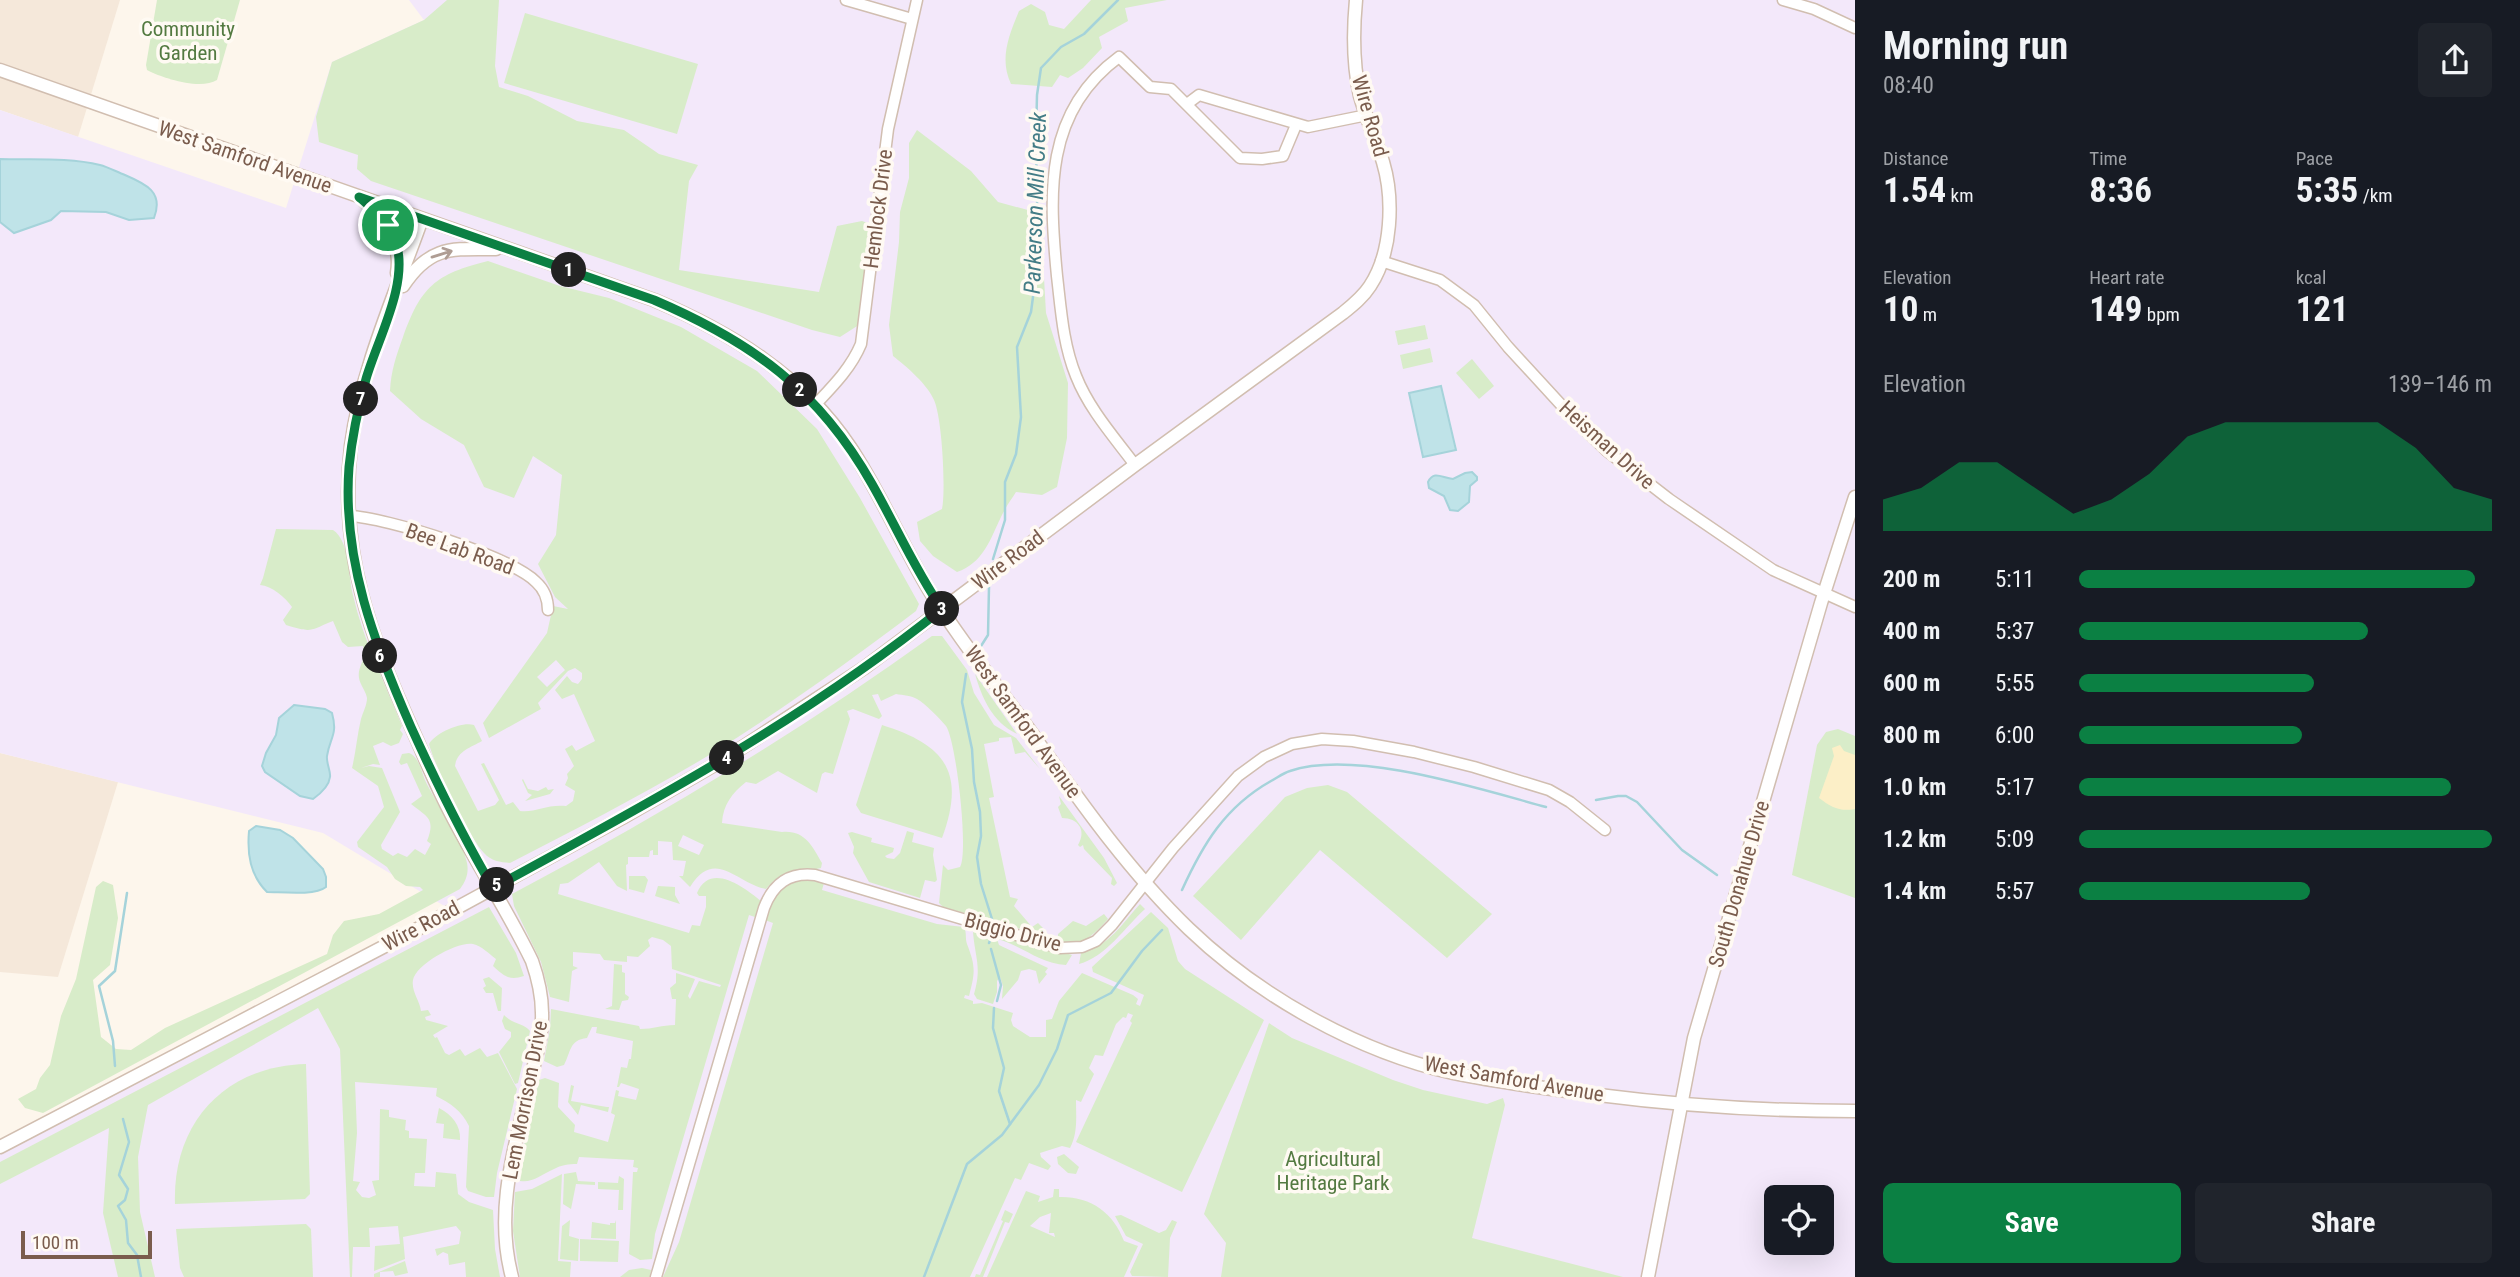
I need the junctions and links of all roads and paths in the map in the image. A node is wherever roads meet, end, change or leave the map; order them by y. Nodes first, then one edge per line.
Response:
1 (846, 0) edge
2 (917, 0) edge
3 (1356, 0) edge
4 (1783, 0) edge
5 (912, 19) junction
6 (1855, 28) edge
7 (0, 70) edge
8 (1187, 104) junction
9 (1367, 114) junction
10 (1296, 125) junction
11 (359, 197) junction
12 (422, 219) junction
13 (508, 249) junction
14 (1381, 261) junction
15 (395, 297) junction
16 (816, 404) junction
17 (1135, 465) junction
18 (1855, 498) edge
19 (349, 516) junction
20 (1824, 594) junction
21 (1855, 607) edge
22 (942, 609) junction
23 (548, 611) dead end
24 (1605, 830) dead end
25 (1145, 882) junction
26 (493, 888) junction
27 (1681, 1105) junction
28 (1855, 1111) edge
29 (0, 1147) edge
30 (512, 1277) edge
31 (656, 1277) edge
32 (1648, 1277) edge

1 - 5 street
2 - 5 street, Hemlock Drive
3 - 9 street, Wire Road
4 - 6 street
5 - 16 street, Hemlock Drive
7 - 11 street, West Samford Avenue
8 - 10 street
8 - 10 street
8 - 17 street
9 - 10 street
9 - 14 street, Wire Road
11 - 12 street, West Samford Avenue
11 - 15 street
12 - 13 street, West Samford Avenue
12 - 15 street, Lem Morrison Drive
15 -> 13 street
13 - 16 street, West Samford Avenue
14 - 17 street, Wire Road
14 - 20 street, Heisman Drive
15 - 19 street, Lem Morrison Drive
16 - 22 street, West Samford Avenue
17 - 22 street, Wire Road
18 - 20 street, South Donahue Drive
19 - 23 street, Bee Lab Road
19 - 26 street, Lem Morrison Drive
20 - 21 street, Heisman Drive
20 - 27 street, South Donahue Drive
22 - 25 street, West Samford Avenue
22 - 26 street, Wire Road
24 - 25 street, Biggio Drive
25 - 27 street, West Samford Avenue
25 - 31 street, Biggio Drive
26 - 29 street, Wire Road
26 - 30 street, Lem Morrison Drive
27 - 28 street, West Samford Avenue
27 - 32 street, South Donahue Drive

